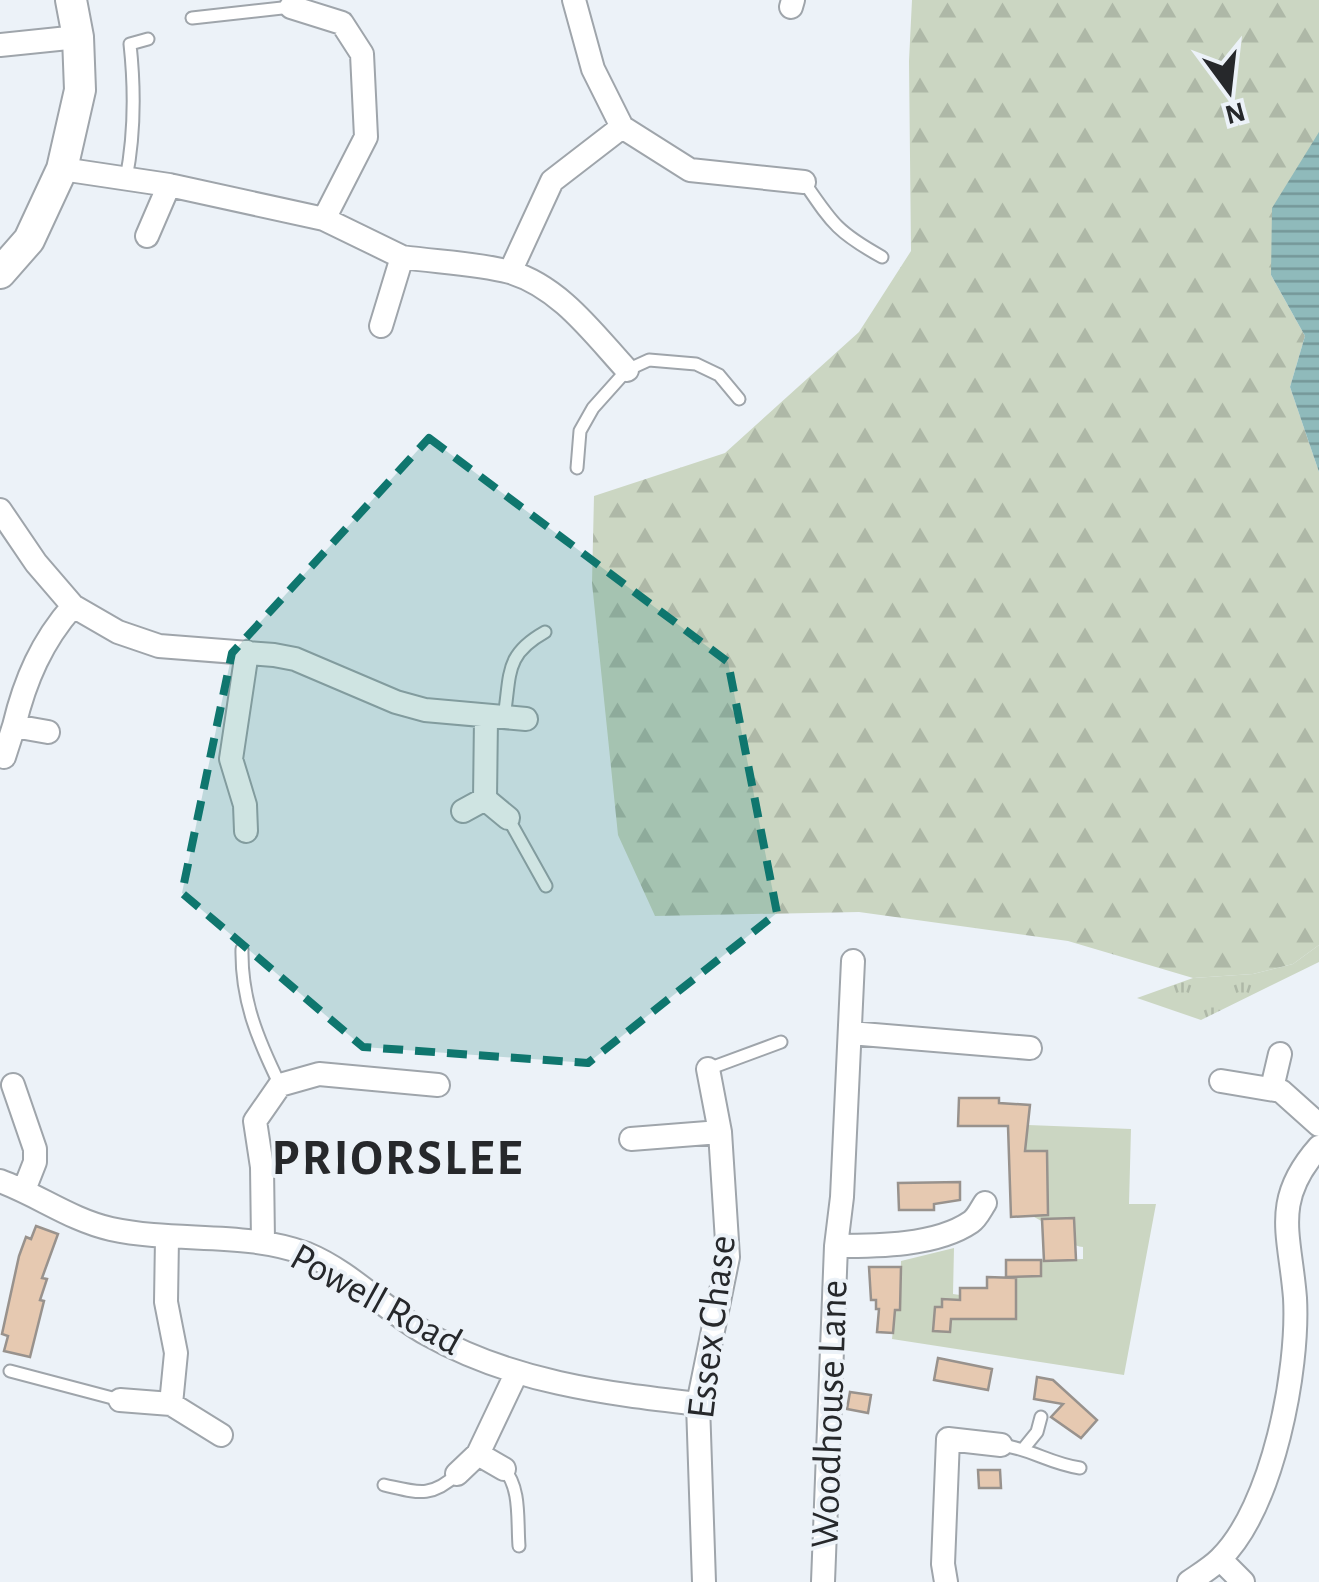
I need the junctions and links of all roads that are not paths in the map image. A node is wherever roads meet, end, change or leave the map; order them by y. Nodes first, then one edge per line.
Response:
1 (71, 0) edge
2 (574, 0) edge
3 (291, 7) joint
4 (192, 18) dead end
5 (78, 37) junction
6 (148, 39) dead end
7 (0, 45) edge
8 (622, 127) junction
9 (62, 169) junction
10 (126, 179) junction
11 (804, 182) joint
12 (169, 185) junction
13 (324, 219) junction
14 (147, 236) dead end
15 (882, 256) dead end
16 (402, 257) junction
17 (510, 272) junction
18 (0, 273) edge
19 (381, 326) dead end
20 (627, 370) junction
21 (739, 399) dead end
22 (577, 468) dead end
23 (0, 510) edge
24 (72, 606) junction
25 (545, 632) dead end
26 (247, 652) junction
27 (505, 718) junction
28 (14, 726) junction
29 (48, 732) dead end
30 (4, 757) dead end
31 (485, 799) junction
32 (463, 811) dead end
33 (508, 818) joint
34 (246, 831) dead end
35 (546, 886) dead end
36 (242, 950) dead end
37 (853, 961) dead end
38 (850, 1033) junction
39 (782, 1042) dead end
40 (1030, 1048) dead end
41 (1280, 1054) dead end
42 (708, 1069) joint
43 (1222, 1081) dead end
44 (13, 1085) dead end
45 (280, 1085) junction
46 (438, 1085) dead end
47 (1272, 1088) junction
48 (1319, 1125) edge
49 (720, 1132) junction
50 (631, 1139) dead end
51 (1319, 1147) edge
52 (0, 1181) edge
53 (24, 1190) junction
54 (983, 1220) dead end
55 (167, 1238) junction
56 (262, 1241) junction
57 (836, 1246) junction
58 (10, 1371) dead end
59 (516, 1374) junction
60 (120, 1400) joint
61 (172, 1404) junction
62 (698, 1404) junction
63 (1041, 1416) dead end
64 (221, 1435) dead end
65 (1013, 1446) junction
66 (478, 1454) junction
67 (504, 1468) joint
68 (1080, 1468) dead end
69 (457, 1474) joint
70 (384, 1486) dead end
71 (520, 1546) dead end
72 (1220, 1559) junction
73 (704, 1582) edge
74 (823, 1582) edge
75 (946, 1582) edge
76 (1189, 1582) edge
77 (1243, 1582) edge

1 - 5 street
2 - 8 street
3 - 4 lane
3 - 13 street
5 - 7 street
5 - 9 street
6 - 10 lane
8 - 11 street
8 - 17 street
9 - 10 street
9 - 18 street
10 - 12 street
11 - 15 lane
12 - 13 street
12 - 14 street
13 - 16 street
16 - 17 street
16 - 19 street
17 - 20 street
20 - 21 lane
20 - 22 lane
23 - 24 street
24 - 26 street
24 - 28 street
25 - 27 lane
26 - 27 street
26 - 34 street
27 - 31 street
28 - 29 street
28 - 30 street
31 - 32 street
31 - 33 street
33 - 35 lane
36 - 45 lane
37 - 38 street, Woodhouse Lane
38 - 40 street
38 - 57 street, Woodhouse Lane
39 - 42 lane
41 - 47 street
42 - 49 street, Essex Chase
43 - 47 street
44 - 53 street
45 - 46 street
45 - 56 street
47 - 48 street
49 - 50 street
49 - 62 street, Essex Chase
51 - 72 street
52 - 53 street, Powell Road
53 - 55 street, Powell Road
54 - 57 street, Woodhouse Lane
55 - 56 street, Powell Road
55 - 61 street
56 - 59 street, Powell Road
57 - 74 street, Woodhouse Lane
58 - 60 lane
59 - 62 street, Powell Road
59 - 66 street
60 - 61 street
61 - 64 street
62 - 73 street, Essex Chase
63 - 65 lane
65 - 68 lane
65 - 75 street
66 - 67 street
66 - 69 street
67 - 71 lane
69 - 70 lane
72 - 76 street
72 - 77 street

